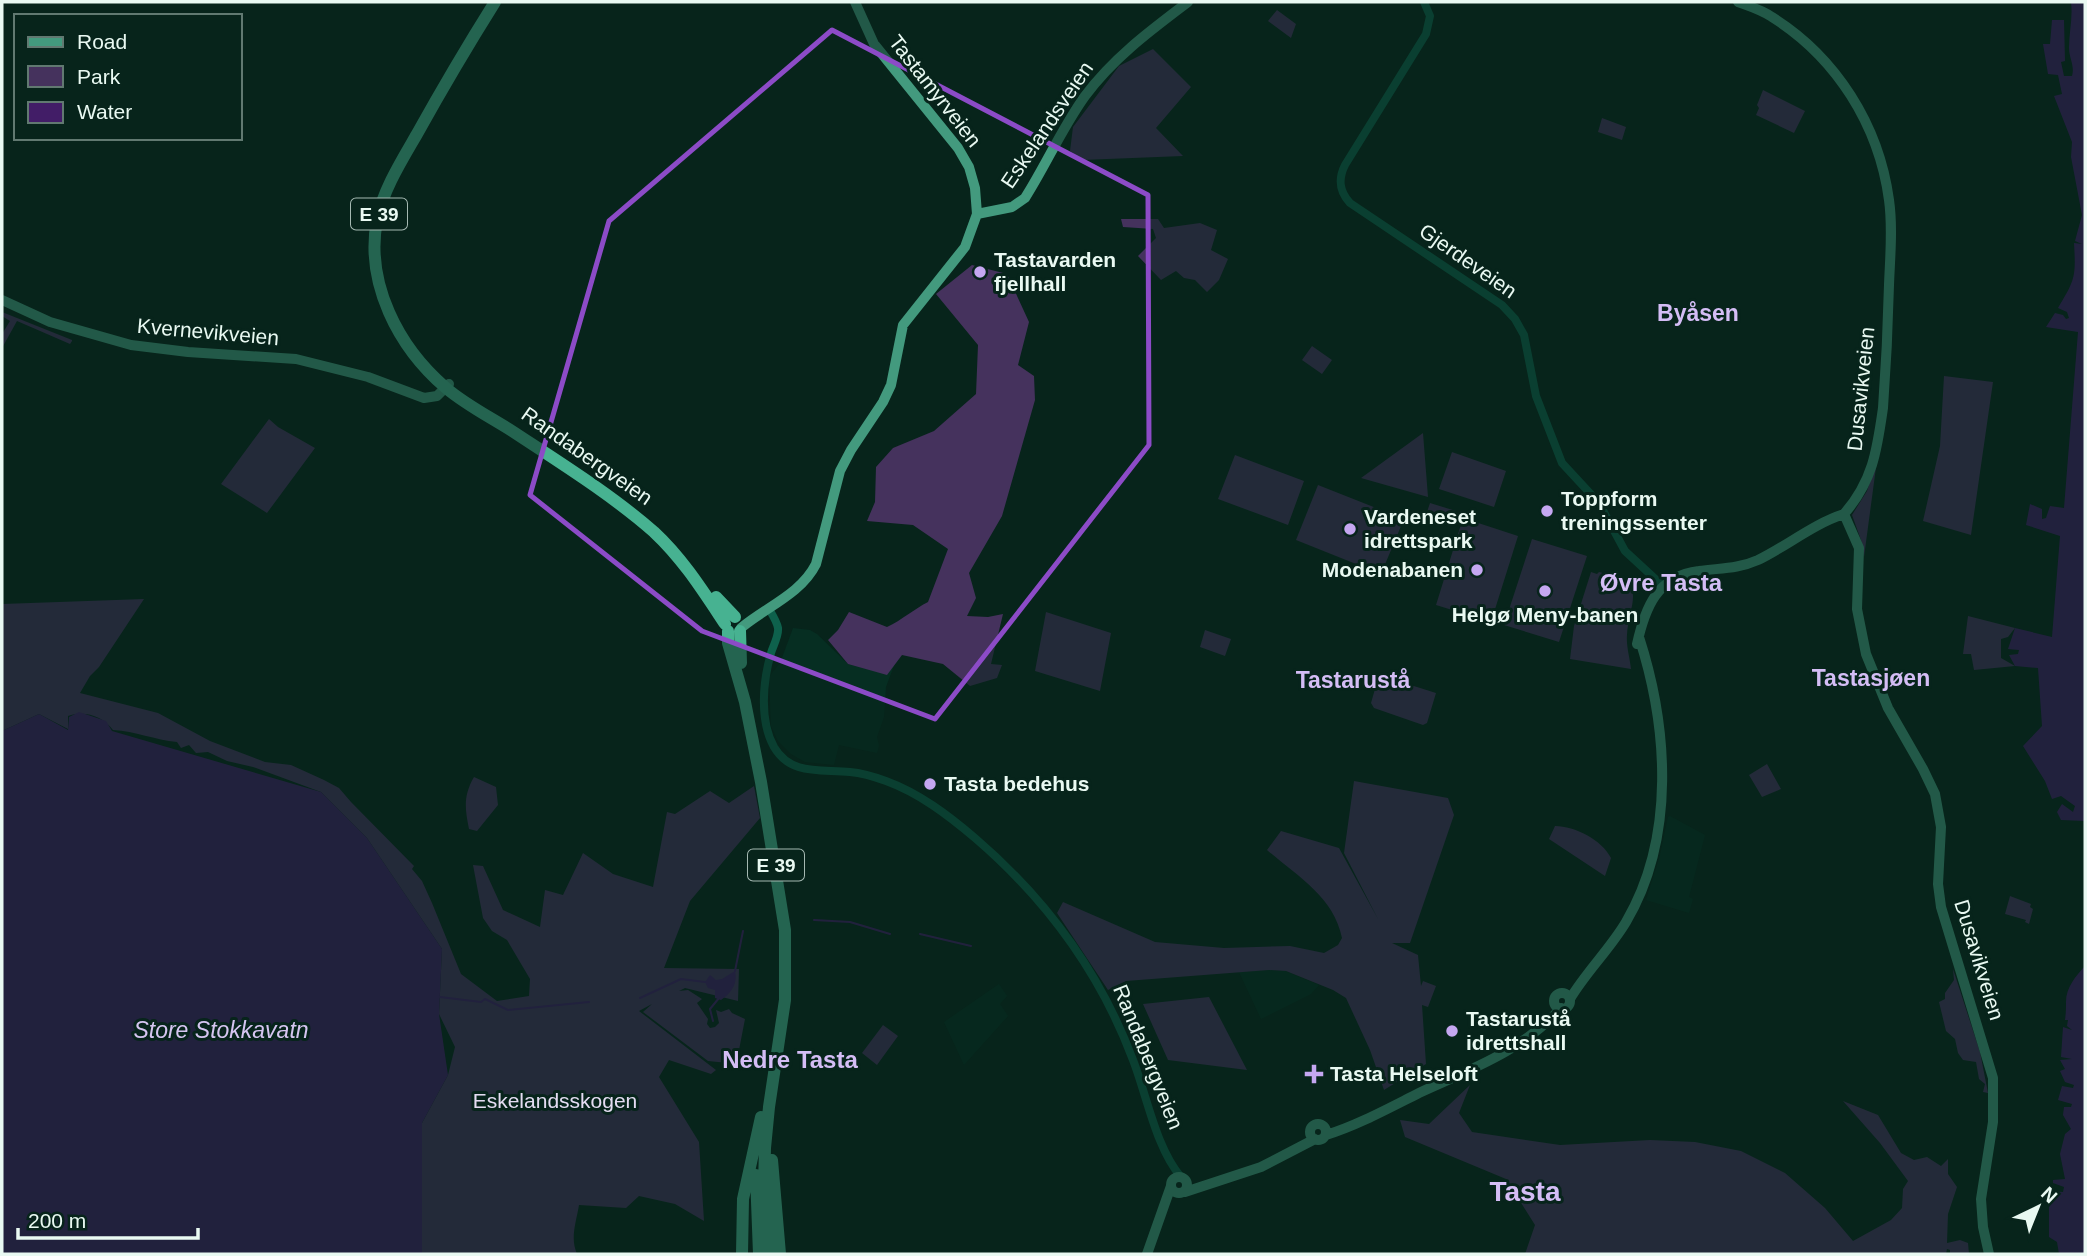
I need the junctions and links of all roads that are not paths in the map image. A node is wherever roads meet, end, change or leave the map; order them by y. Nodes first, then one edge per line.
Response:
1 (495, 2) edge
2 (855, 2) edge
3 (1188, 2) edge
4 (1424, 2) edge
5 (1727, 2) edge
6 (1738, 2) edge
7 (1784, 26) junction
8 (977, 210) junction
9 (2, 300) edge
10 (444, 382) junction
11 (1844, 514) junction
12 (1656, 595) junction
13 (769, 608) junction
14 (734, 625) junction
15 (784, 988) junction
16 (770, 1100) junction
17 (763, 1114) junction
18 (1180, 1185) junction
19 (743, 1254) edge
20 (759, 1254) edge
21 (768, 1254) edge
22 (780, 1254) edge
23 (1147, 1254) edge
24 (1989, 1254) edge

1 - 10 highway, Randabergveien / E 39
2 - 8 main road, Tastamyrveien
3 - 8 main road, Eskelandsveien
4 - 12 street, Gjerdeveien
5 - 7 main road, Dusavikveien
6 - 7 main road, Dusavikveien
7 - 11 main road, Dusavikveien
8 - 13 main road
9 - 10 main road, Kvernevikveien
10 - 14 highway, Randabergveien / E 39
11 - 12 main road
11 - 24 main road, Dusavikveien
12 - 18 main road
13 - 14 main road
13 - 18 street, Randabergveien
14 - 15 highway, E 39
15 - 16 highway, E 39
15 - 17 highway, E 39
16 - 21 highway, E 39
16 - 22 highway, E 39
17 - 19 highway, E 39
17 - 20 highway, E 39
18 - 23 main road

